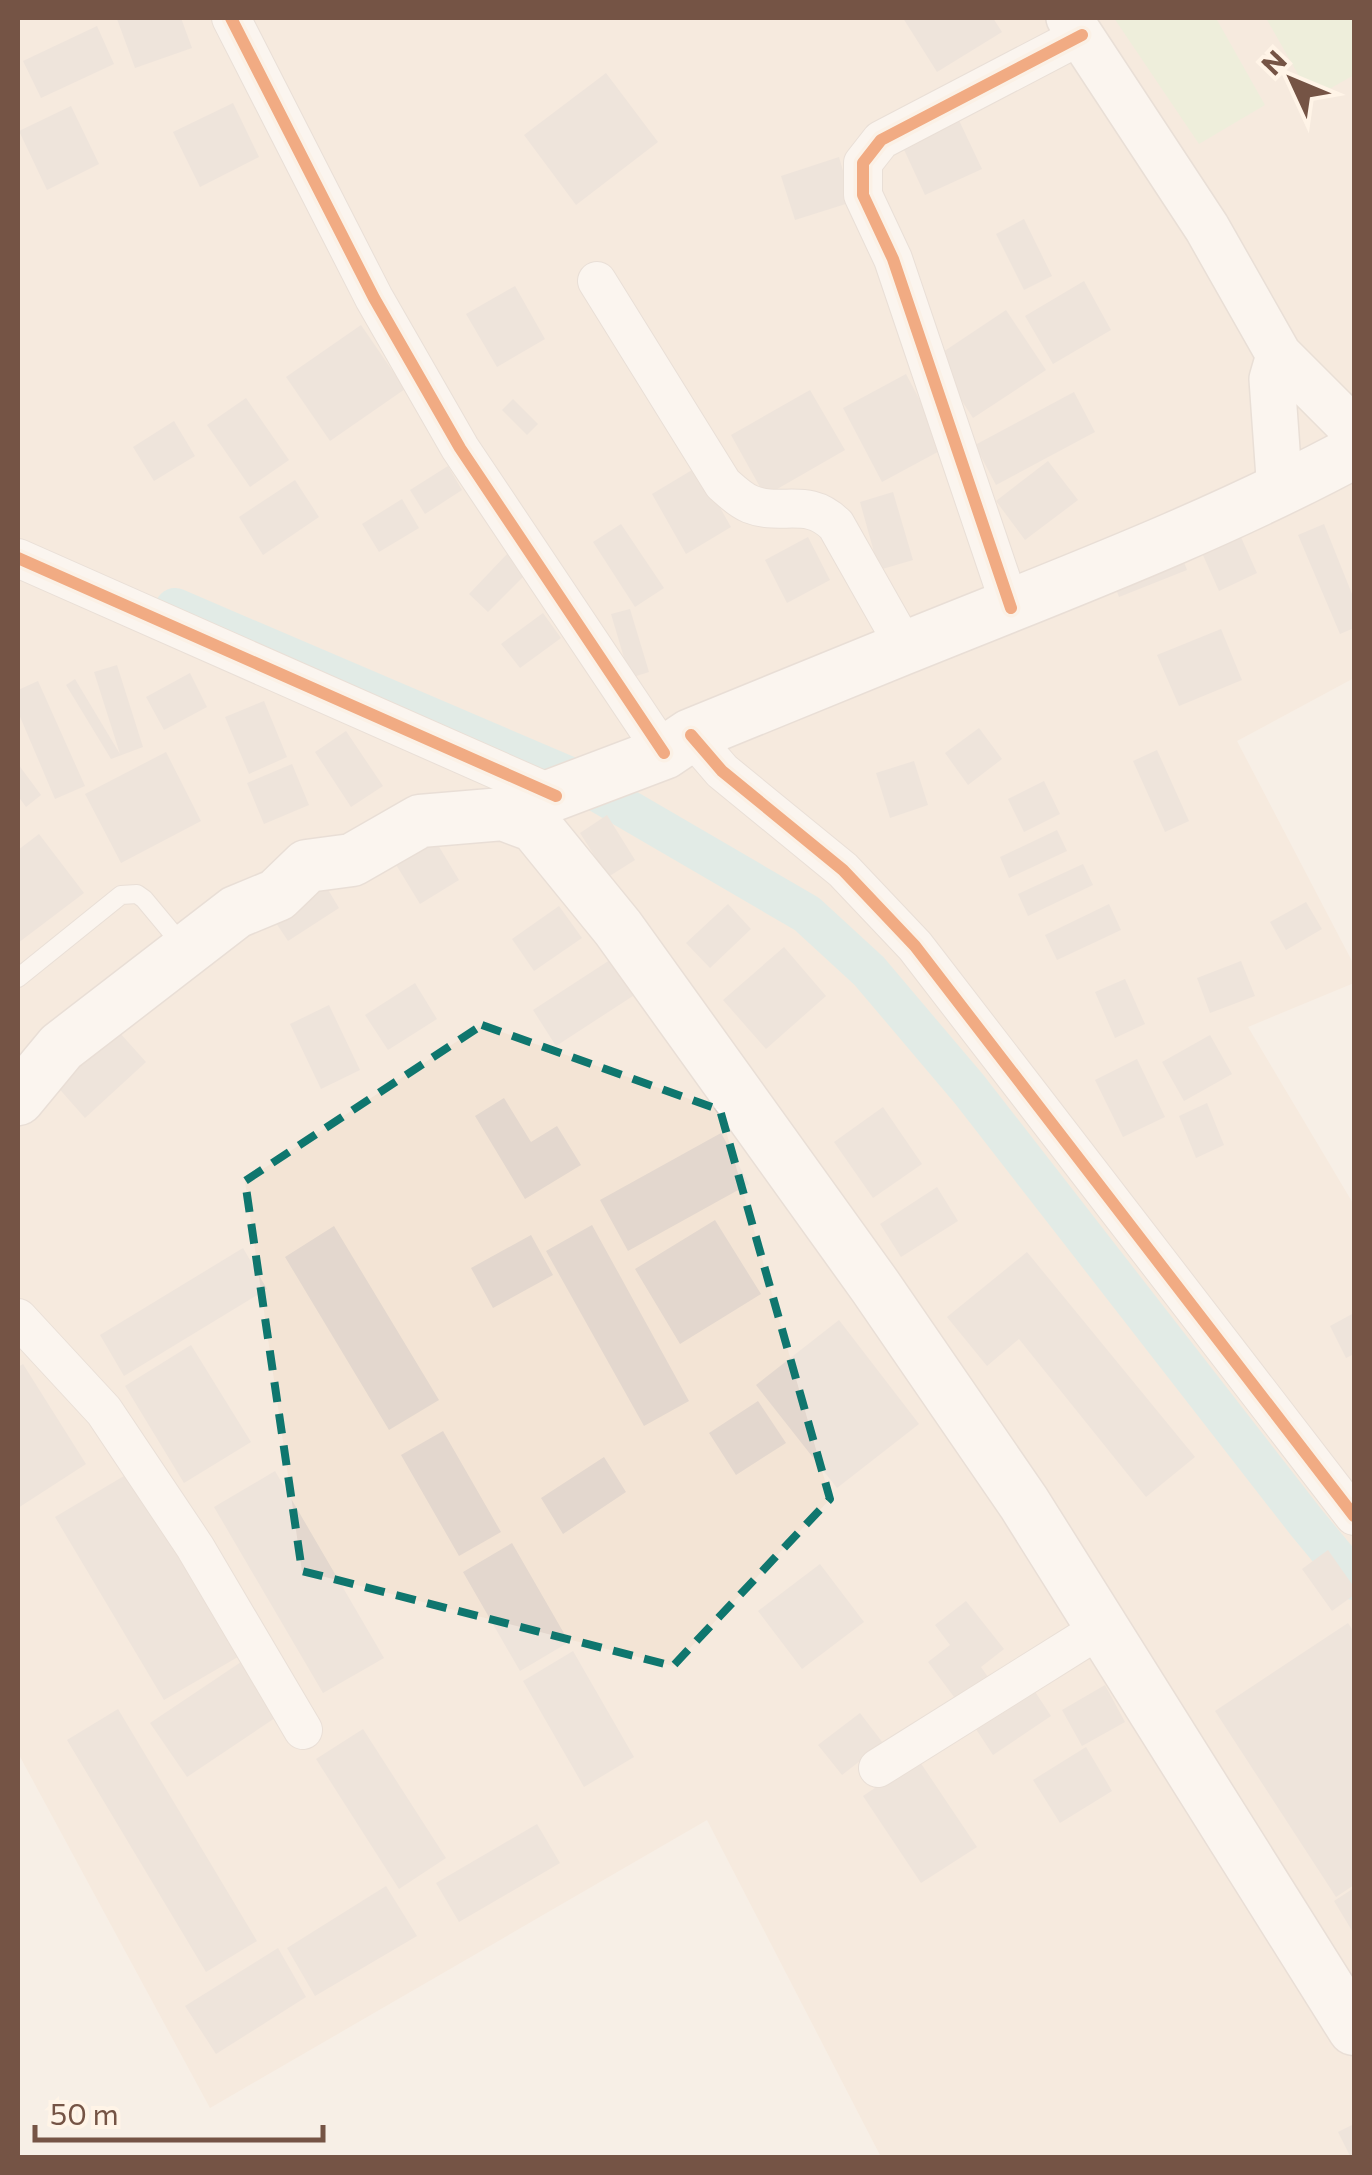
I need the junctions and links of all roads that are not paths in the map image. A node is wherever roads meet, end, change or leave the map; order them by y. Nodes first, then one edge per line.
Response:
1 (230, 18) edge
2 (1075, 26) edge
3 (597, 281) dead end
4 (1279, 355) junction
5 (1354, 430) edge
6 (1354, 452) edge
7 (1280, 492) junction
8 (18, 558) edge
9 (1012, 608) junction
10 (905, 647) junction
11 (662, 751) junction
12 (556, 796) junction
13 (503, 814) junction
14 (186, 950) junction
15 (18, 978) edge
16 (18, 1098) edge
17 (18, 1318) edge
18 (1354, 1516) edge
19 (1103, 1627) junction
20 (303, 1730) dead end
21 (878, 1768) dead end
22 (1354, 2029) edge

1 - 11 street
2 - 4 street
2 - 9 street
3 - 10 street
4 - 5 street
4 - 7 street
6 - 7 main road
7 - 9 main road
8 - 12 street
9 - 10 main road
10 - 11 main road
11 - 12 main road
11 - 18 street
12 - 13 main road
13 - 14 main road
13 - 19 main road
14 - 15 lane
14 - 16 main road
17 - 20 street
19 - 21 street
19 - 22 main road

